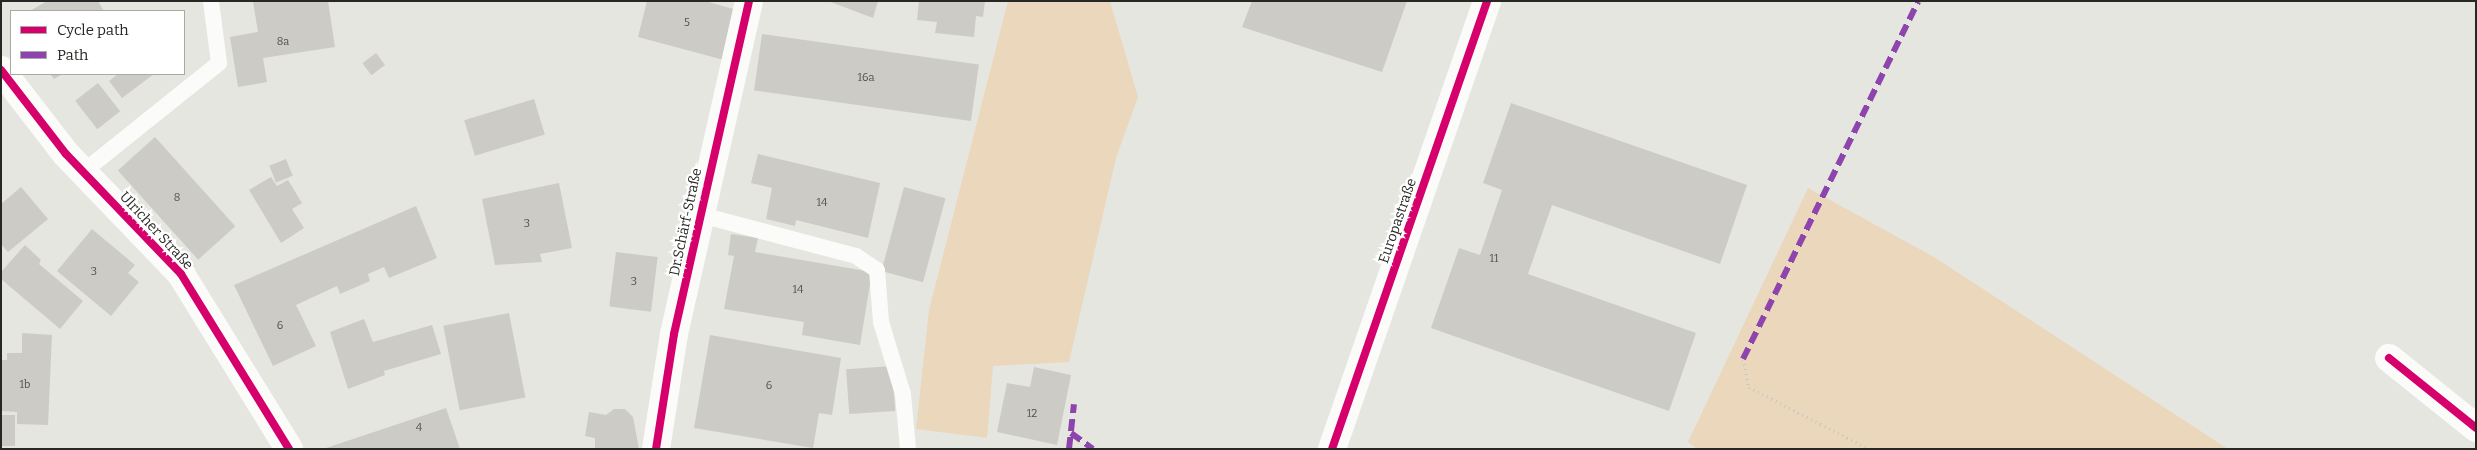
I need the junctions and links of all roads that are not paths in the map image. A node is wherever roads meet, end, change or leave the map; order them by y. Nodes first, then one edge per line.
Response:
1 (211, 1) edge
2 (750, 1) edge
3 (1488, 1) edge
4 (1, 70) edge
5 (83, 172) junction
6 (700, 216) junction
7 (2389, 358) dead end
8 (2476, 428) edge
9 (288, 449) edge
10 (656, 449) edge
11 (908, 449) edge
12 (1332, 449) edge

1 - 5 lane
2 - 6 street, Dr.Schärf-Straße
3 - 12 street, Europastraße
4 - 5 street, Ulricher Straße
5 - 9 street, Ulricher Straße
6 - 10 street, Dr.Schärf-Straße
6 - 11 lane, Dr.Schärf-Straße
7 - 8 street

